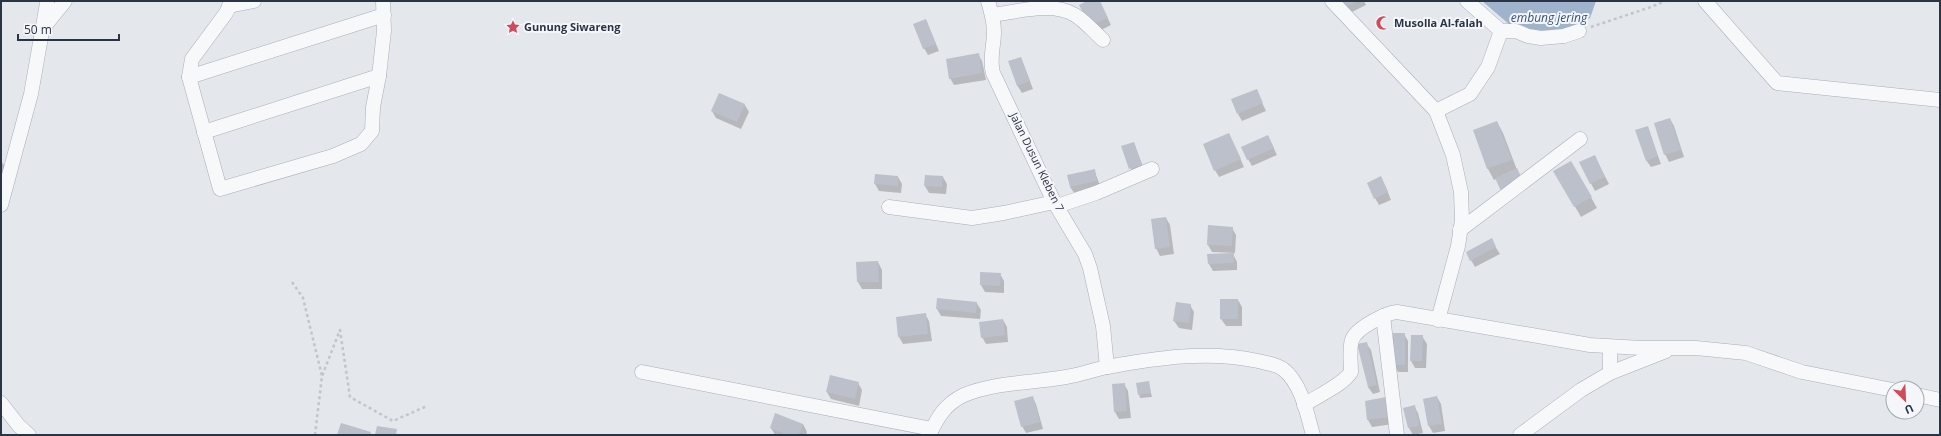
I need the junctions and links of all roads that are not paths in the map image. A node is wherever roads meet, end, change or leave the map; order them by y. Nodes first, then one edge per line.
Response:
1 (66, 1) edge
2 (254, 1) edge
3 (383, 1) edge
4 (988, 1) edge
5 (1332, 1) edge
6 (1466, 1) edge
7 (1705, 1) edge
8 (47, 3) dead end
9 (230, 4) edge
10 (384, 15) junction
11 (992, 15) junction
12 (42, 28) junction
13 (1501, 31) junction
14 (1579, 31) road end
15 (1103, 40) dead end
16 (379, 76) junction
17 (189, 77) junction
18 (1940, 100) edge
19 (1436, 111) junction
20 (204, 132) junction
21 (1580, 138) dead end
22 (1152, 169) dead end
23 (1056, 204) junction
24 (1, 205) edge
25 (889, 207) dead end
26 (1460, 230) junction
27 (1383, 316) junction
28 (1438, 320) junction
29 (1610, 346) junction
30 (1673, 348) junction
31 (1107, 367) junction
32 (642, 372) dead end
33 (1610, 373) junction
34 (1885, 388) edge
35 (1925, 397) edge
36 (1940, 400) edge
37 (1, 403) edge
38 (1304, 404) junction
39 (931, 432) edge
40 (29, 435) edge
41 (1313, 435) edge
42 (1397, 435) edge
43 (1520, 435) edge

1 - 12 street
2 - 9 street
3 - 10 street
4 - 11 street, Jalan Dusun Kleben 7
5 - 19 street
6 - 13 street
7 - 18 street
8 - 12 street
9 - 17 street
10 - 16 street
10 - 17 street
11 - 15 street
11 - 23 street, Jalan Dusun Kleben 7
12 - 24 street
13 - 14 street
13 - 19 street
16 - 20 street
16 - 20 street
17 - 20 street
19 - 26 street
21 - 26 street
22 - 23 street
23 - 25 street
23 - 31 street, Jalan Dusun Kleben 7
26 - 28 street
27 - 28 street
27 - 38 street
27 - 42 street
28 - 29 street
29 - 30 street
29 - 33 street
30 - 33 street
30 - 34 street
31 - 38 street
31 - 39 street
32 - 39 street
33 - 43 street
35 - 36 street
37 - 40 street
38 - 41 street

